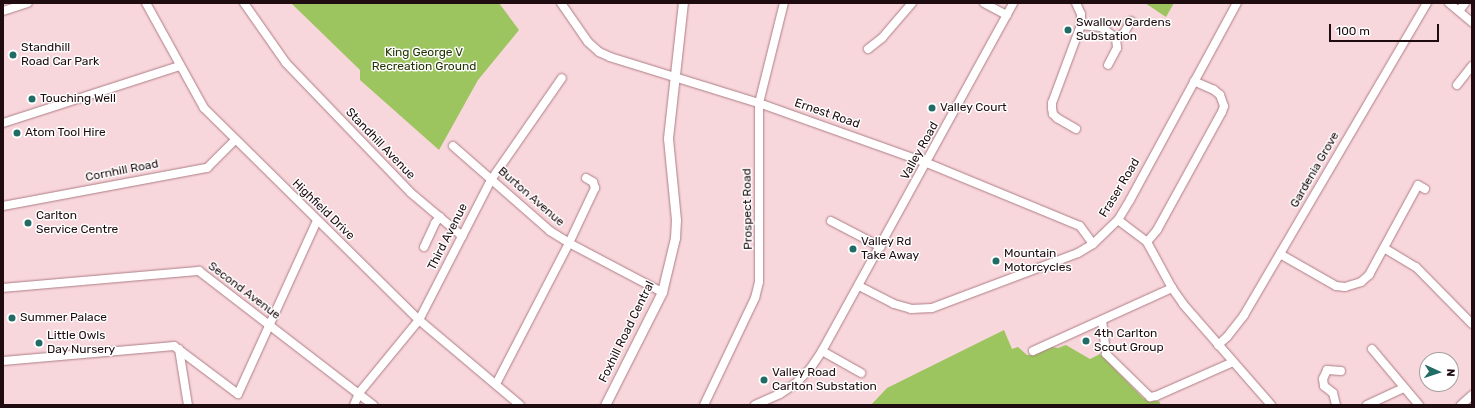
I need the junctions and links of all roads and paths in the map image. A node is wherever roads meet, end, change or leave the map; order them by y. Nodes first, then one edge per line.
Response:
1 (28, 3) edge
2 (146, 3) edge
3 (244, 3) edge
4 (561, 3) edge
5 (683, 3) edge
6 (784, 3) edge
7 (912, 3) edge
8 (984, 3) edge
9 (1013, 3) edge
10 (1076, 3) edge
11 (1237, 3) edge
12 (1427, 3) edge
13 (1449, 3) edge
14 (1465, 3) edge
15 (3, 11) edge
16 (1459, 11) junction
17 (1007, 15) junction
18 (1131, 21) dead end
19 (1472, 22) edge
20 (1081, 25) junction
21 (1116, 38) junction
22 (868, 49) dead end
23 (1108, 65) dead end
24 (179, 66) junction
25 (1472, 66) edge
26 (674, 77) junction
27 (562, 78) dead end
28 (1194, 81) junction
29 (1457, 85) dead end
30 (759, 103) junction
31 (3, 123) edge
32 (1076, 129) dead end
33 (235, 140) junction
34 (453, 146) dead end
35 (927, 162) junction
36 (492, 178) junction
37 (586, 178) dead end
38 (1425, 189) dead end
39 (3, 206) edge
40 (440, 217) junction
41 (830, 220) dead end
42 (1118, 220) junction
43 (317, 221) junction
44 (462, 236) junction
45 (1147, 242) junction
46 (569, 243) junction
47 (1093, 244) junction
48 (424, 247) dead end
49 (881, 247) junction
50 (1384, 248) junction
51 (1280, 254) junction
52 (859, 286) junction
53 (3, 288) edge
54 (1172, 288) junction
55 (662, 292) junction
56 (419, 320) junction
57 (1102, 320) junction
58 (1472, 324) edge
59 (270, 326) junction
60 (1218, 345) junction
61 (1372, 349) dead end
62 (179, 350) junction
63 (822, 351) junction
64 (1033, 351) dead end
65 (3, 361) edge
66 (1233, 362) junction
67 (1341, 371) dead end
68 (861, 373) dead end
69 (496, 384) junction
70 (1403, 388) junction
71 (359, 393) junction
72 (1472, 395) edge
73 (188, 405) edge
74 (354, 405) edge
75 (373, 405) edge
76 (520, 405) edge
77 (605, 405) edge
78 (704, 405) edge
79 (755, 405) edge
80 (1271, 405) edge
81 (1336, 405) edge
82 (1368, 405) edge
83 (1419, 405) edge
84 (1461, 405) edge

1 - 15 street
2 - 24 street, Highfield Drive
3 - 40 street, Standhill Avenue
4 - 26 street, Ernest Road
5 - 26 street, Foxhill Road Central
6 - 30 street, Prospect Road
7 - 22 street
8 - 17 street
9 - 17 street, Valley Road
10 - 20 street
11 - 28 street, Fraser Road
12 - 51 street, Gardenia Grove
13 - 16 street
14 - 16 street
16 - 19 street
17 - 35 street, Valley Road
18 - 21 street
20 - 21 street
20 - 32 street
21 - 23 street
24 - 31 street
24 - 33 street, Highfield Drive
25 - 29 street
26 - 30 street, Ernest Road
26 - 55 street, Foxhill Road Central
27 - 36 street, Third Avenue
28 - 42 street, Fraser Road
28 - 45 street
30 - 35 street, Ernest Road
30 - 78 street, Prospect Road
33 - 39 street, Cornhill Road
33 - 43 street, Highfield Drive
34 - 36 street, Burton Avenue
35 - 47 street, Ernest Road
35 - 49 street, Valley Road
36 - 44 street, Third Avenue
36 - 46 street, Burton Avenue
37 - 46 street
38 - 50 street
40 - 44 street, Standhill Avenue
40 - 48 street
41 - 49 street
42 - 45 street
42 - 47 street, Fraser Road
43 - 56 street, Highfield Drive
43 - 59 street
44 - 56 street, Third Avenue
45 - 54 street
46 - 55 street, Burton Avenue
46 - 69 street
47 - 52 street, Fraser Road
49 - 52 street, Valley Road
50 - 51 street
50 - 58 street
51 - 60 street, Gardenia Grove
52 - 63 street, Valley Road
53 - 59 street, Second Avenue
54 - 57 street
54 - 60 street
55 - 77 street, Foxhill Road Central
56 - 69 street, Highfield Drive
56 - 71 street, Third Avenue
57 - 64 street
57 - 66 street
59 - 62 street
59 - 71 street, Second Avenue
60 - 66 street
61 - 70 street
62 - 65 street
62 - 73 street
63 - 68 street
63 - 79 street, Valley Road
66 - 80 street
67 - 81 street
69 - 76 street, Highfield Drive
70 - 82 street
70 - 83 street
71 - 74 street, Third Avenue
71 - 75 street, Second Avenue
72 - 84 street

